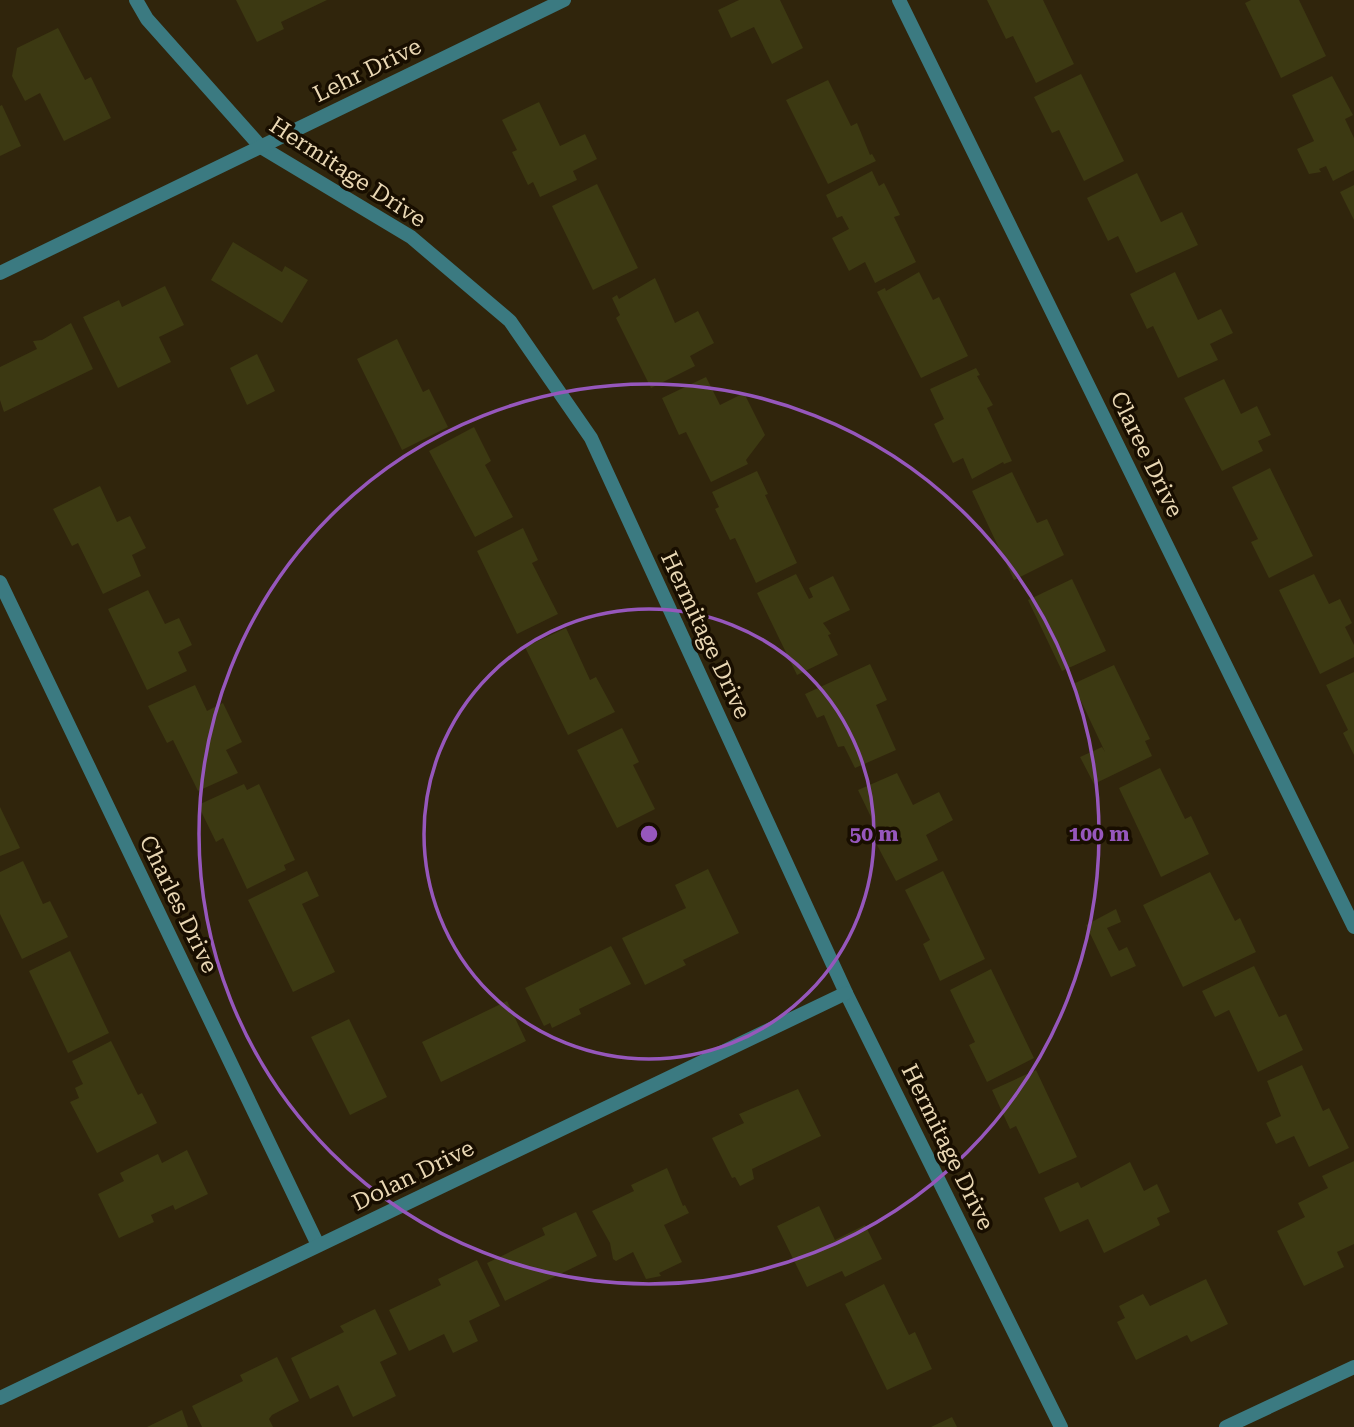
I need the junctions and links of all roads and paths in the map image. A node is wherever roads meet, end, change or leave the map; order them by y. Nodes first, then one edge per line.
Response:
1 (136, 0) edge
2 (564, 0) edge
3 (899, 0) edge
4 (261, 147) junction
5 (0, 273) edge
6 (0, 582) edge
7 (1354, 927) edge
8 (846, 993) junction
9 (318, 1245) junction
10 (1354, 1367) edge
11 (0, 1398) edge
12 (1061, 1427) edge
13 (1226, 1427) edge

1 - 4 street, Hermitage Drive
2 - 4 street, Lehr Drive
3 - 7 street, Claree Drive
4 - 5 street, Lehr Drive
4 - 8 street, Hermitage Drive
6 - 9 street, Charles Drive
8 - 9 street, Dolan Drive
8 - 12 street, Hermitage Drive
9 - 11 street, Dolan Drive
10 - 13 street

